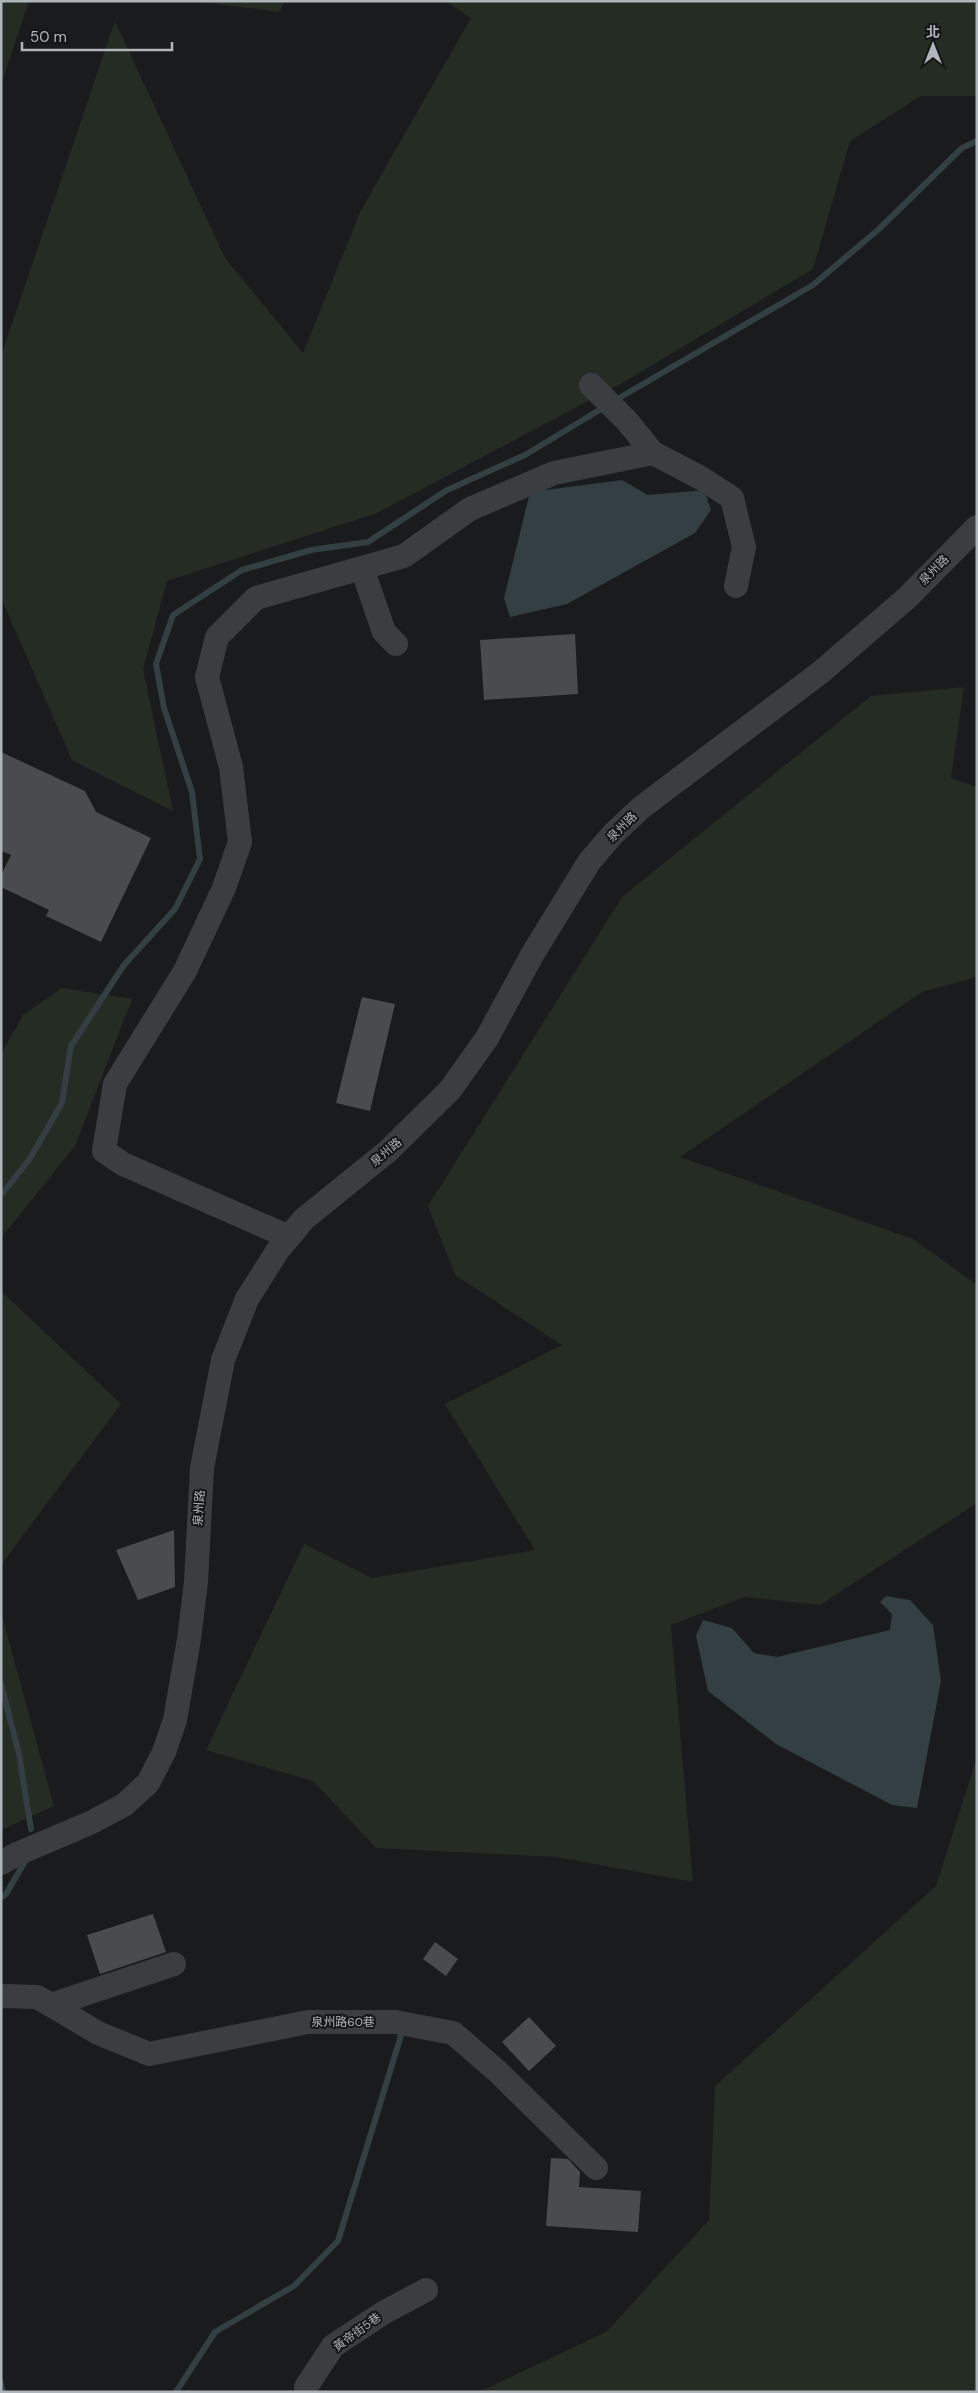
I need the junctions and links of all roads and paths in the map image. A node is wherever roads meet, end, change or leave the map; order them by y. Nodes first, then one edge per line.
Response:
1 (596, 390) dead end
2 (653, 453) junction
3 (977, 527) edge
4 (362, 568) junction
5 (736, 586) dead end
6 (396, 644) dead end
7 (289, 1237) junction
8 (1, 1863) edge
9 (174, 1964) dead end
10 (1, 1996) edge
11 (51, 2005) junction
12 (596, 2168) dead end
13 (426, 2290) dead end
14 (306, 2392) edge

1 - 2 street
2 - 4 street
2 - 5 street
3 - 7 street, 泉州路
4 - 6 street
4 - 7 street
7 - 8 street, 泉州路
9 - 11 street
10 - 11 street, 泉州路60巷
11 - 12 street, 泉州路60巷
13 - 14 street, 黃帝街5巷

